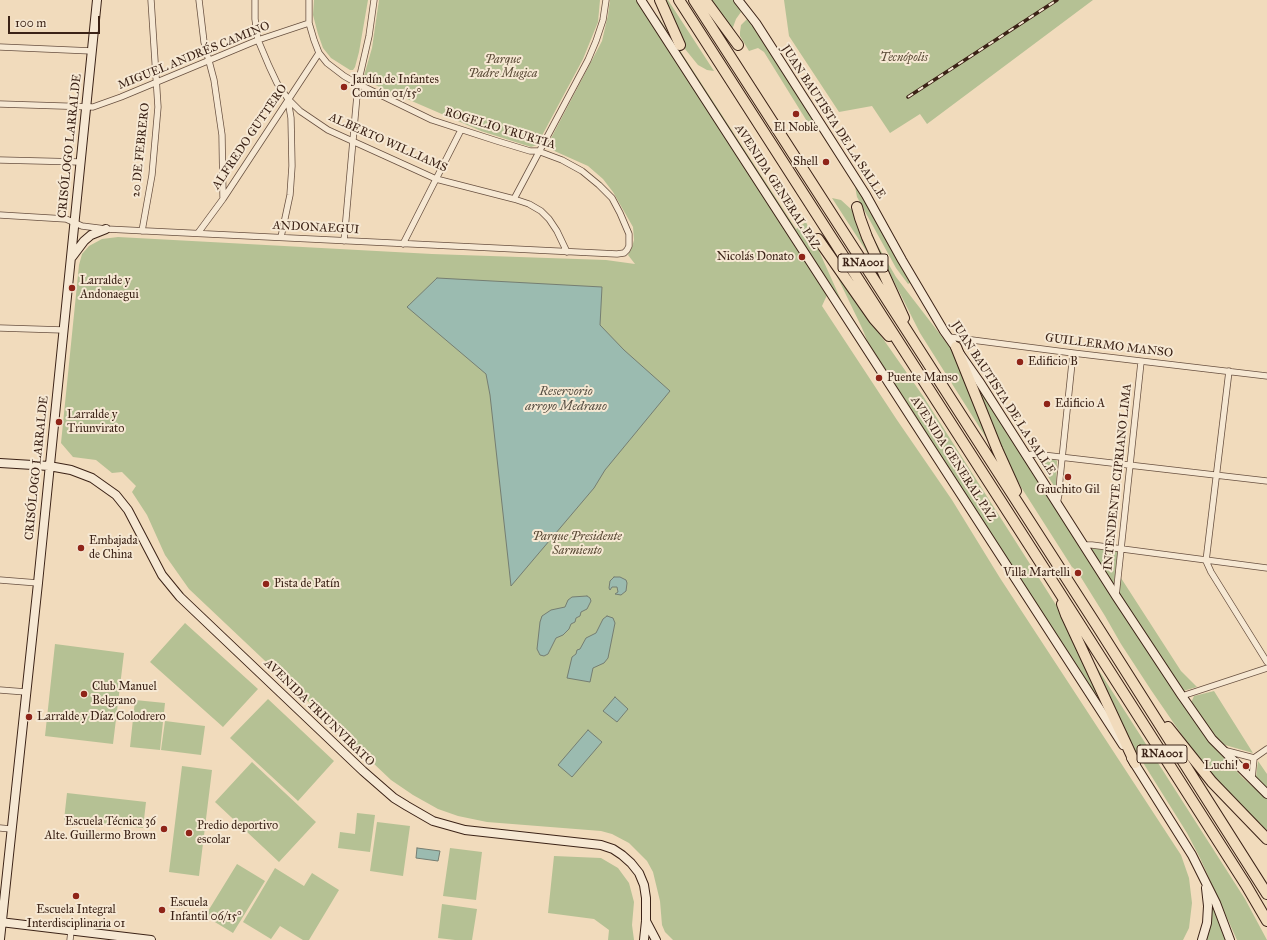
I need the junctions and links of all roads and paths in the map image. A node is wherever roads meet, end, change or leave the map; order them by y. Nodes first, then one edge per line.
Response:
1 (97, 0) edge
2 (151, 0) edge
3 (199, 0) edge
4 (255, 0) edge
5 (309, 0) edge
6 (374, 0) edge
7 (606, 0) edge
8 (641, 0) edge
9 (660, 0) edge
10 (678, 0) edge
11 (694, 0) edge
12 (705, 0) edge
13 (738, 0) edge
14 (309, 23) junction
15 (258, 40) junction
16 (680, 45) dead end
17 (738, 45) dead end
18 (0, 47) edge
19 (92, 51) junction
20 (319, 53) junction
21 (209, 61) junction
22 (157, 82) junction
23 (358, 84) junction
24 (288, 100) junction
25 (0, 104) edge
26 (86, 108) junction
27 (461, 130) junction
28 (353, 141) junction
29 (538, 150) junction
30 (0, 160) edge
31 (80, 162) junction
32 (436, 179) junction
33 (514, 198) junction
34 (223, 199) junction
35 (857, 207) dead end
36 (0, 215) edge
37 (74, 222) junction
38 (106, 229) junction
39 (142, 231) junction
40 (198, 233) junction
41 (281, 237) junction
42 (818, 239) dead end
43 (344, 241) junction
44 (403, 244) junction
45 (629, 246) joint
46 (567, 252) junction
47 (70, 260) junction
48 (0, 328) edge
49 (63, 330) junction
50 (949, 337) junction
51 (914, 342) junction
52 (956, 347) junction
53 (906, 354) junction
54 (1073, 354) junction
55 (1141, 362) junction
56 (1229, 371) junction
57 (1267, 376) edge
58 (1026, 455) junction
59 (1062, 457) junction
60 (0, 463) edge
61 (1130, 465) junction
62 (49, 466) junction
63 (1216, 474) junction
64 (1267, 480) edge
65 (1057, 504) junction
66 (1032, 526) junction
67 (1084, 545) junction
68 (1120, 549) junction
69 (1206, 561) junction
70 (1267, 568) edge
71 (0, 580) edge
72 (38, 583) junction
73 (1056, 587) junction
74 (1116, 596) junction
75 (1267, 662) edge
76 (1267, 668) edge
77 (1137, 689) junction
78 (0, 690) edge
79 (26, 692) junction
80 (1182, 696) junction
81 (1221, 749) junction
82 (1267, 749) edge
83 (1254, 758) junction
84 (1135, 763) junction
85 (1252, 779) junction
86 (1267, 794) edge
87 (0, 828) edge
88 (11, 829) junction
89 (1267, 839) edge
90 (1205, 883) junction
91 (1267, 894) edge
92 (646, 921) junction
93 (1267, 921) edge
94 (1, 922) edge
95 (71, 931) junction
96 (0, 939) edge
97 (138, 939) edge
98 (70, 940) edge
99 (151, 940) edge
100 (644, 940) edge
101 (656, 940) edge
102 (1202, 940) edge
103 (1230, 940) edge

1 - 19 street, CRISÓLOGO LARRALDE
2 - 22 street, 20 DE FEBRERO
3 - 21 street
4 - 15 street, ALBERTO WILLIAMS
5 - 14 street, ROGELIO YRURTIA
6 - 23 street
7 - 29 street
8 - 84 street, AVENIDA GENERAL PAZ
9 - 16 highway
10 - 53 highway, AVENIDA GENERAL PAZ / RNA001
11 - 51 highway, RNA001
12 - 17 highway
13 - 50 street, JUAN BAUTISTA DE LA SALLE
14 - 15 street, MIGUEL ANDRÉS CAMINO
14 - 20 street, ROGELIO YRURTIA
15 - 21 street, MIGUEL ANDRÉS CAMINO
15 - 24 street, ALBERTO WILLIAMS
18 - 19 street
19 - 26 street, CRISÓLOGO LARRALDE
20 - 23 street, ROGELIO YRURTIA
20 - 24 street, ALFREDO GUTTERO
21 - 22 street, MIGUEL ANDRÉS CAMINO
21 - 34 street
22 - 26 street, MIGUEL ANDRÉS CAMINO
22 - 39 street, 20 DE FEBRERO
23 - 27 street, ROGELIO YRURTIA
23 - 28 street
24 - 28 street, ALBERTO WILLIAMS
24 - 34 street, ALFREDO GUTTERO
24 - 41 street
25 - 26 street, MIGUEL ANDRÉS CAMINO
26 - 31 street, CRISÓLOGO LARRALDE
27 - 29 street, ROGELIO YRURTIA
27 - 32 street
28 - 32 street, ALBERTO WILLIAMS
28 - 43 street
29 - 33 street
29 - 45 street, ROGELIO YRURTIA
30 - 31 street
31 - 37 street, CRISÓLOGO LARRALDE
32 - 33 street, ALBERTO WILLIAMS
32 - 44 street
33 - 46 street, ALBERTO WILLIAMS
34 - 40 street, ALFREDO GUTTERO
35 - 51 highway
36 - 37 street, ANDONAEGUI
37 - 38 street, ANDONAEGUI
37 - 47 street, CRISÓLOGO LARRALDE
38 - 39 street, ANDONAEGUI
38 - 47 street
39 - 40 street, ANDONAEGUI
40 - 41 street, ANDONAEGUI
41 - 43 street, ANDONAEGUI
42 - 53 highway
43 - 44 street, ANDONAEGUI
44 - 46 street, ANDONAEGUI
45 - 46 street, ANDONAEGUI
47 - 49 street, CRISÓLOGO LARRALDE
48 - 49 street
49 - 62 street, CRISÓLOGO LARRALDE
50 - 52 street, JUAN BAUTISTA DE LA SALLE
50 - 54 street, GUILLERMO MANSO
51 - 66 highway, RNA001
52 - 58 street, JUAN BAUTISTA DE LA SALLE
52 - 66 highway
53 - 73 highway, AVENIDA GENERAL PAZ / RNA001
54 - 55 street, GUILLERMO MANSO
54 - 59 street
55 - 56 street, GUILLERMO MANSO
55 - 61 street, INTENDENTE CIPRIANO LIMA
56 - 57 street, GUILLERMO MANSO
56 - 63 street
58 - 59 street
58 - 65 street, JUAN BAUTISTA DE LA SALLE
59 - 61 street
59 - 65 street
60 - 62 street, AVENIDA TRIUNVIRATO
61 - 63 street
61 - 68 street, INTENDENTE CIPRIANO LIMA
62 - 72 street, CRISÓLOGO LARRALDE
62 - 92 street, AVENIDA TRIUNVIRATO
63 - 64 street
63 - 69 street
65 - 67 street, JUAN BAUTISTA DE LA SALLE
66 - 77 highway, RNA001
67 - 68 street
67 - 74 street, JUAN BAUTISTA DE LA SALLE
68 - 69 street
68 - 74 street, INTENDENTE CIPRIANO LIMA
69 - 70 street
69 - 75 street
71 - 72 street
72 - 79 street, CRISÓLOGO LARRALDE
73 - 84 highway
73 - 93 highway, AVENIDA GENERAL PAZ / RNA001
74 - 80 street, JUAN BAUTISTA DE LA SALLE
76 - 80 street
77 - 89 highway
77 - 91 highway, RNA001
78 - 79 street
79 - 88 street, CRISÓLOGO LARRALDE
80 - 81 street, JUAN BAUTISTA DE LA SALLE
81 - 83 street
81 - 85 street, JUAN BAUTISTA DE LA SALLE
82 - 83 street
83 - 85 street
84 - 90 street, AVENIDA GENERAL PAZ
85 - 86 street, JUAN BAUTISTA DE LA SALLE
87 - 88 street
88 - 94 street, CRISÓLOGO LARRALDE
90 - 102 street
90 - 103 street, AVENIDA GENERAL PAZ
92 - 100 street, AVENIDA TRIUNVIRATO
92 - 101 street, AVENIDA TRIUNVIRATO
94 - 95 street
94 - 96 street, CRISÓLOGO LARRALDE
95 - 97 street
95 - 98 street
97 - 99 street

